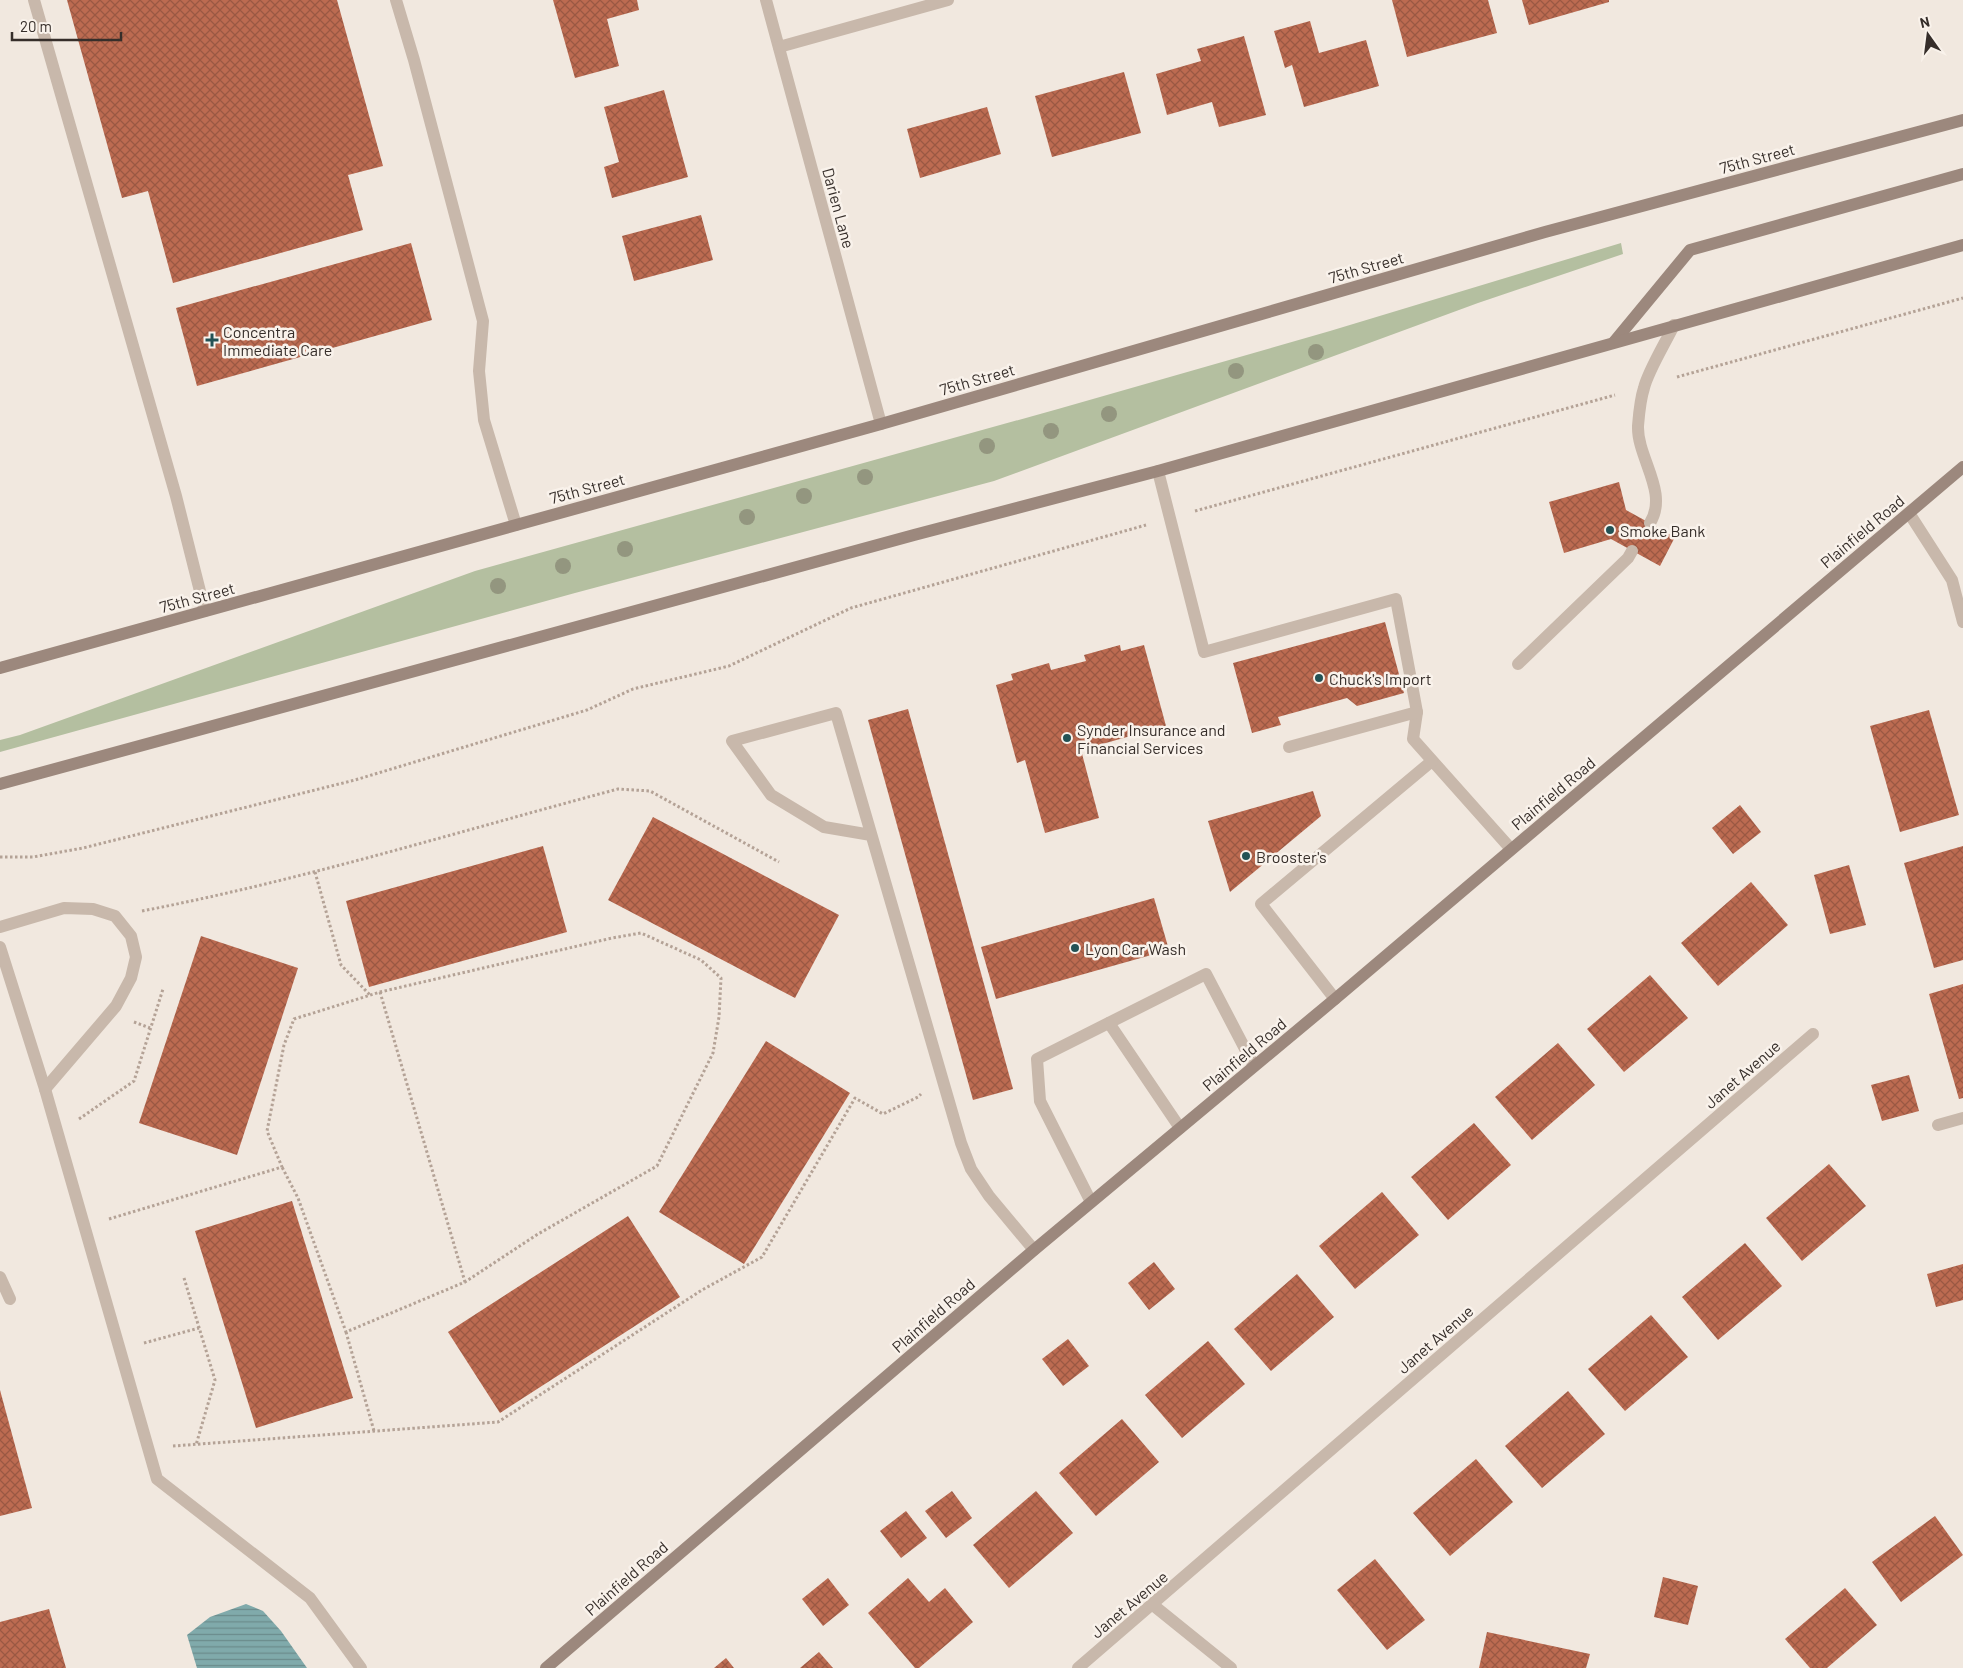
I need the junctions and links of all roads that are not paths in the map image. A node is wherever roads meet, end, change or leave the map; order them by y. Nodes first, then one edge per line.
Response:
1 (34, 0) edge
2 (396, 0) edge
3 (766, 0) edge
4 (948, 0) edge
5 (779, 47) junction
6 (1963, 120) edge
7 (1963, 174) edge
8 (1963, 245) edge
9 (1674, 325) junction
10 (1614, 342) junction
11 (881, 424) junction
12 (1963, 467) edge
13 (1158, 471) junction
14 (1909, 513) junction
15 (1650, 523) dead end
16 (516, 525) junction
17 (1632, 551) dead end
18 (205, 611) junction
19 (1963, 622) edge
20 (1518, 664) dead end
21 (0, 668) edge
22 (1417, 712) junction
23 (1289, 747) dead end
24 (1432, 761) junction
25 (0, 784) edge
26 (871, 835) junction
27 (1512, 849) junction
28 (0, 927) edge
29 (0, 946) edge
30 (1335, 999) junction
31 (1109, 1023) junction
32 (1813, 1034) dead end
33 (1254, 1066) junction
34 (45, 1089) junction
35 (1963, 1118) edge
36 (1938, 1125) dead end
37 (1180, 1128) junction
38 (1091, 1202) junction
39 (1034, 1250) junction
40 (0, 1277) edge
41 (10, 1299) dead end
42 (1153, 1605) junction
43 (361, 1668) edge
44 (546, 1668) edge
45 (1078, 1668) edge
46 (1231, 1668) edge

1 - 18 street
2 - 16 street
3 - 5 street, Darien Lane
4 - 5 street
5 - 11 street, Darien Lane
6 - 11 main road, 75th Street
7 - 10 main road
8 - 9 main road
9 - 10 main road
9 - 15 street
10 - 13 main road
11 - 16 main road, 75th Street
12 - 14 main road, Plainfield Road
13 - 22 street
13 - 25 main road
14 - 19 street
14 - 27 main road, Plainfield Road
16 - 18 main road, 75th Street
17 - 20 street
18 - 21 main road, 75th Street
22 - 23 street
22 - 24 street
24 - 27 street
24 - 30 street
26 - 26 street
26 - 39 street
27 - 30 main road, Plainfield Road
28 - 34 street
29 - 34 street
30 - 33 main road, Plainfield Road
31 - 33 street
31 - 37 street
31 - 38 street
32 - 42 street, Janet Avenue
33 - 37 main road, Plainfield Road
34 - 43 street
35 - 36 street
37 - 38 main road, Plainfield Road
38 - 39 main road, Plainfield Road
39 - 44 main road, Plainfield Road
40 - 41 street
42 - 45 street, Janet Avenue
42 - 46 street

